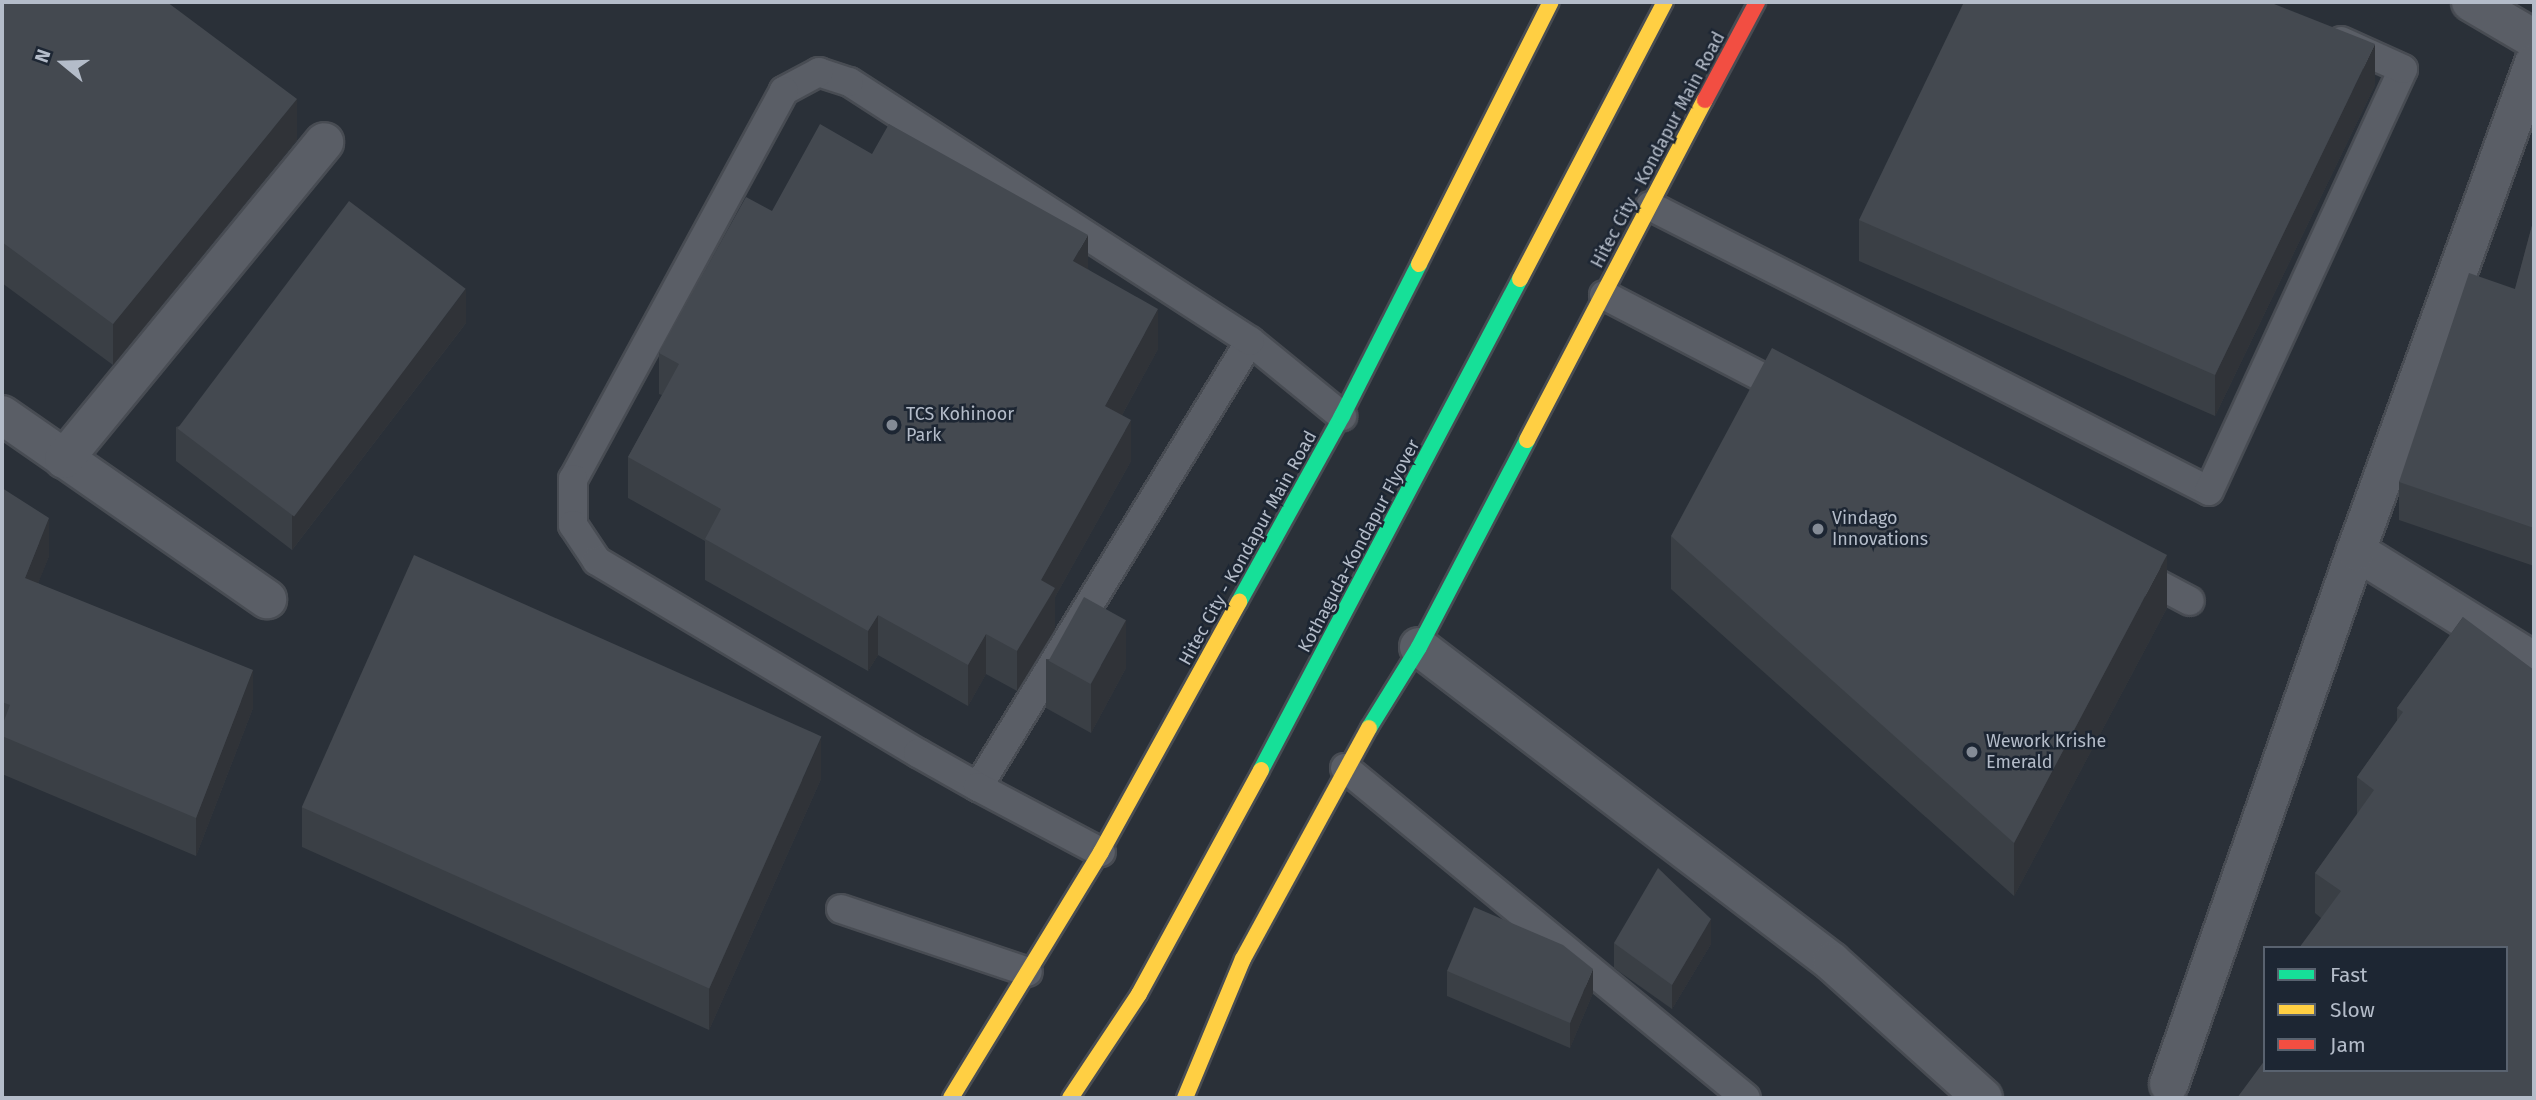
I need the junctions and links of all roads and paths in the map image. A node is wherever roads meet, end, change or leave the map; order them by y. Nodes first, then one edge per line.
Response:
1 (1551, 2) edge
2 (1665, 2) edge
3 (1757, 2) edge
4 (2471, 2) edge
5 (2317, 30) edge
6 (2534, 39) edge
7 (2534, 63) edge
8 (324, 142) dead end
9 (1650, 206) junction
10 (1604, 295) junction
11 (1250, 341) junction
12 (1818, 406) edge
13 (2, 415) edge
14 (1342, 416) junction
15 (64, 459) junction
16 (2356, 551) junction
17 (2103, 555) edge
18 (267, 599) dead end
19 (2190, 601) dead end
20 (1419, 647) junction
21 (2534, 662) edge
22 (1345, 768) junction
23 (978, 787) junction
24 (1101, 852) junction
25 (841, 909) dead end
26 (1028, 972) junction
27 (2169, 1084) dead end
28 (951, 1098) edge
29 (1070, 1098) edge
30 (1185, 1098) edge
31 (1746, 1098) edge
32 (1983, 1098) edge

1 - 14 main road, Hitec City - Kondapur Main Road
2 - 29 main road, Kothaguda-Kondapur Flyover
3 - 9 main road, Hitec City - Kondapur Main Road
4 - 6 street
5 - 9 lane
7 - 16 street
8 - 15 street
9 - 10 main road, Hitec City - Kondapur Main Road
10 - 12 lane
10 - 20 main road, Hitec City - Kondapur Main Road
11 - 14 lane
11 - 23 lane
11 - 23 lane
13 - 15 street
14 - 24 main road, Hitec City - Kondapur Main Road
15 - 18 street
16 - 21 street
16 - 27 street
17 - 19 lane
20 - 22 main road, Hitec City - Kondapur Main Road
20 - 32 street
22 - 30 main road, Hitec City - Kondapur Main Road
22 - 31 lane
23 - 24 lane
24 - 26 main road, Hitec City - Kondapur Main Road
25 - 26 lane
26 - 28 main road, Hitec City - Kondapur Main Road

